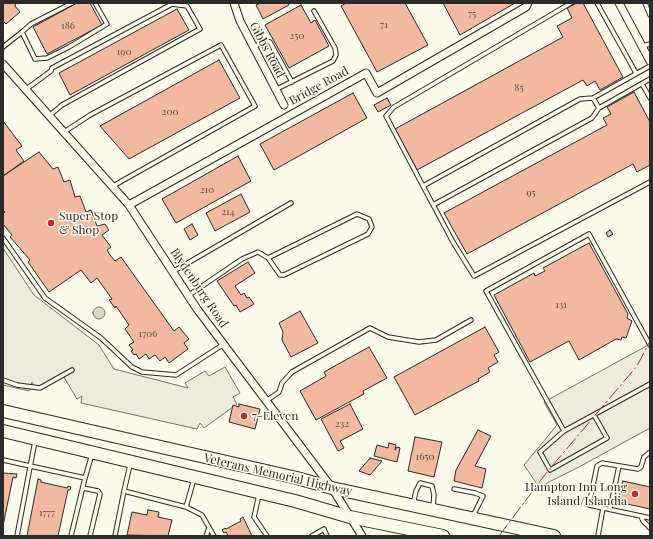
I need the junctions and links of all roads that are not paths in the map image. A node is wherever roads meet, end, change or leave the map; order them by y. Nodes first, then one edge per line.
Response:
1 (72, 3) edge
2 (95, 3) edge
3 (234, 3) edge
4 (528, 3) edge
5 (571, 3) edge
6 (597, 3) edge
7 (619, 3) edge
8 (645, 3) edge
9 (314, 11) dead end
10 (650, 15) edge
11 (22, 32) junction
12 (650, 44) edge
13 (642, 46) junction
14 (3, 47) edge
15 (254, 48) junction
16 (650, 61) edge
17 (3, 64) edge
18 (650, 66) edge
19 (636, 73) junction
20 (650, 79) edge
21 (292, 82) junction
22 (642, 84) junction
23 (26, 90) junction
24 (275, 90) junction
25 (593, 98) junction
26 (650, 98) edge
27 (284, 105) dead end
28 (599, 108) junction
29 (49, 116) junction
30 (64, 132) junction
31 (650, 182) edge
32 (113, 186) junction
33 (423, 186) junction
34 (291, 203) dead end
35 (129, 205) junction
36 (433, 205) junction
37 (3, 238) edge
38 (268, 258) junction
39 (174, 271) junction
40 (189, 295) junction
41 (471, 320) dead end
42 (224, 344) junction
43 (650, 345) edge
44 (72, 370) dead end
45 (3, 380) edge
46 (650, 384) edge
47 (266, 401) junction
48 (3, 411) edge
49 (594, 415) junction
50 (3, 431) edge
51 (564, 431) junction
52 (35, 439) junction
53 (650, 452) edge
54 (92, 453) junction
55 (3, 460) edge
56 (131, 462) junction
57 (30, 466) junction
58 (619, 466) junction
59 (194, 477) junction
60 (85, 478) junction
61 (82, 488) junction
62 (332, 488) junction
63 (454, 489) dead end
64 (124, 491) junction
65 (260, 493) junction
66 (412, 506) junction
67 (186, 507) junction
68 (603, 508) junction
69 (610, 509) junction
70 (433, 510) junction
71 (641, 516) junction
72 (350, 517) junction
73 (472, 518) junction
74 (650, 518) edge
75 (209, 527) junction
76 (650, 528) edge
77 (17, 536) edge
78 (71, 536) edge
79 (90, 536) edge
80 (115, 536) edge
81 (206, 536) edge
82 (214, 536) edge
83 (267, 536) edge
84 (312, 536) edge
85 (328, 536) edge
86 (362, 536) edge
87 (443, 536) edge
88 (554, 536) edge
89 (598, 536) edge

1 - 11 lane
2 - 11 lane
3 - 15 street, Gibbs Road
4 - 35 street, Bridge Road
5 - 33 lane
6 - 19 lane
7 - 13 street
8 - 10 lane
9 - 21 lane
11 - 14 lane
12 - 13 lane
13 - 16 street
15 - 21 lane
15 - 24 street, Gibbs Road
17 - 23 street, Blydenburg Road
18 - 19 lane
19 - 25 lane
20 - 22 lane
21 - 24 lane
22 - 26 lane
22 - 28 lane
23 - 29 street, Blydenburg Road
23 - 29 lane
24 - 27 street, Gibbs Road
25 - 28 lane
25 - 33 lane
28 - 36 lane
29 - 30 street, Blydenburg Road
30 - 32 street, Blydenburg Road
30 - 32 lane
31 - 36 lane
32 - 35 street, Blydenburg Road
33 - 36 lane
34 - 39 lane
35 - 39 street, Blydenburg Road
37 - 42 lane
38 - 38 lane
38 - 40 lane
39 - 40 street, Blydenburg Road
40 - 42 street, Blydenburg Road
41 - 47 lane
42 - 47 street, Blydenburg Road
43 - 51 lane
44 - 45 lane
46 - 49 lane
47 - 62 street, Blydenburg Road
48 - 62 highway, Veterans Memorial Highway
49 - 51 lane
49 - 51 lane
50 - 52 highway, Veterans Memorial Highway
52 - 54 highway, Veterans Memorial Highway
52 - 57 lane
53 - 58 lane
54 - 56 highway, Veterans Memorial Highway
54 - 60 lane
55 - 57 lane
56 - 59 highway, Veterans Memorial Highway
56 - 64 lane
57 - 60 lane
57 - 77 lane
58 - 68 lane
58 - 69 lane
59 - 65 highway, Veterans Memorial Highway
59 - 67 lane
60 - 61 lane
61 - 78 lane
61 - 79 lane
62 - 66 highway, Veterans Memorial Highway
62 - 72 street, Blydenburg Road
63 - 73 lane
64 - 67 lane
64 - 80 lane
65 - 72 highway, Veterans Memorial Highway
65 - 83 lane
66 - 70 highway, Veterans Memorial Highway
66 - 70 lane
67 - 75 lane
68 - 69 lane
68 - 89 lane
69 - 71 lane
70 - 73 highway, Veterans Memorial Highway
71 - 74 lane
71 - 76 lane
72 - 86 street, Blydenburg Road
72 - 87 highway, Veterans Memorial Highway
73 - 88 highway, Veterans Memorial Highway
75 - 81 lane
75 - 82 lane
84 - 85 lane

